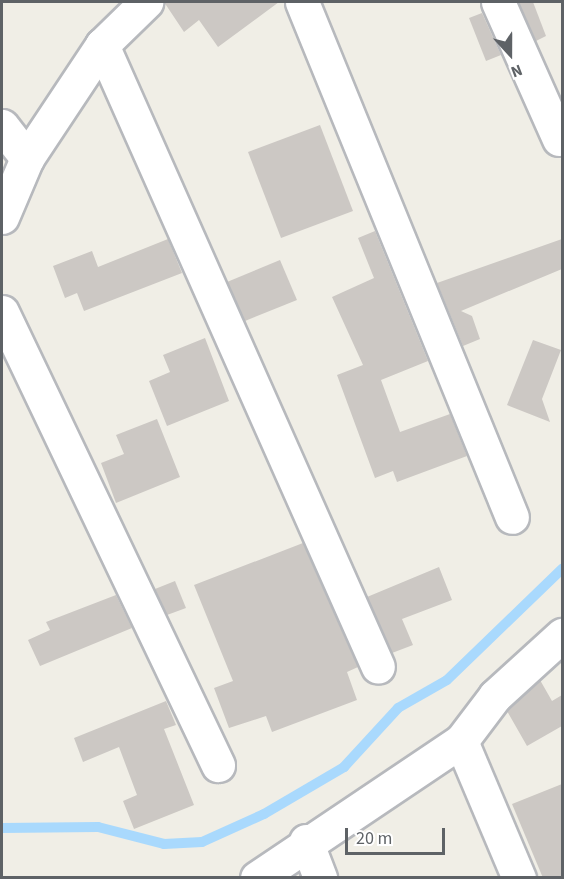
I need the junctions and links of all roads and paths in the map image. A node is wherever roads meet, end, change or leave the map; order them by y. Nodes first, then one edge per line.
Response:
1 (146, 2) edge
2 (302, 2) edge
3 (498, 2) edge
4 (102, 45) junction
5 (2, 126) edge
6 (560, 139) dead end
7 (27, 158) junction
8 (2, 217) edge
9 (2, 312) edge
10 (512, 517) dead end
11 (562, 635) edge
12 (378, 667) dead end
13 (461, 741) junction
14 (218, 765) dead end
15 (306, 841) junction
16 (258, 878) edge
17 (320, 878) edge
18 (519, 878) edge

1 - 4 street
2 - 10 street
3 - 6 street
4 - 7 street
4 - 12 street
5 - 7 street
7 - 8 street
9 - 14 street
11 - 13 street
13 - 15 street
13 - 18 street
15 - 16 street
15 - 17 street

